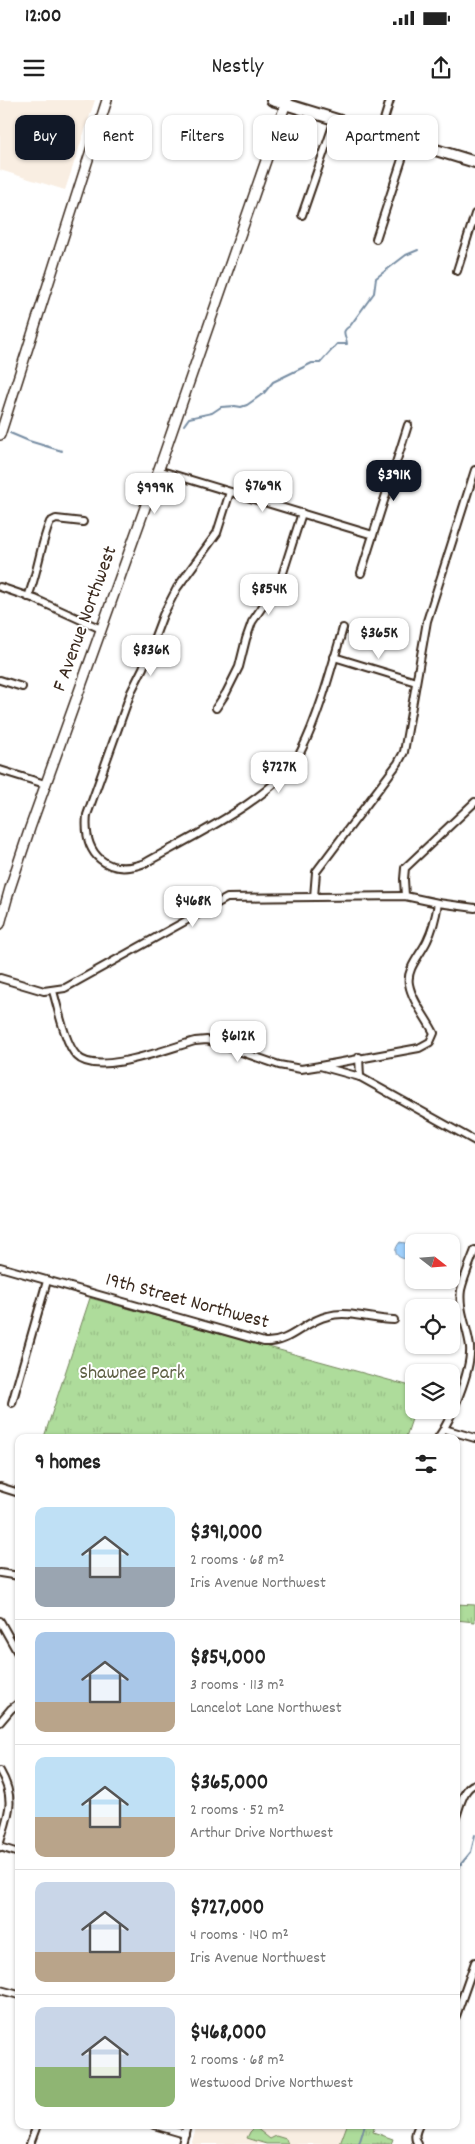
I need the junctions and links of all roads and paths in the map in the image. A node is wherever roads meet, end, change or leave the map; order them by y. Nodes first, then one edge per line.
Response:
1 (106, 100) edge
2 (272, 100) edge
3 (390, 100) edge
4 (287, 102) edge
5 (385, 115) edge
6 (327, 117) edge
7 (327, 143) edge
8 (438, 150) edge
9 (402, 160) edge
10 (475, 162) edge
11 (475, 214) edge
12 (302, 215) dead end
13 (376, 239) dead end
14 (457, 271) dead end
15 (408, 425) dead end
16 (0, 435) edge
17 (158, 470) junction
18 (475, 470) edge
19 (472, 491) edge
20 (230, 492) junction
21 (302, 513) junction
22 (83, 522) dead end
23 (373, 535) junction
24 (361, 573) dead end
25 (0, 587) edge
26 (28, 597) junction
27 (344, 628) dead end
28 (101, 629) junction
29 (334, 657) junction
30 (0, 680) edge
31 (416, 682) junction
32 (22, 687) dead end
33 (216, 708) dead end
34 (0, 770) edge
35 (45, 784) junction
36 (475, 802) edge
37 (405, 896) junction
38 (314, 897) junction
39 (438, 903) junction
40 (475, 908) edge
41 (0, 924) edge
42 (0, 978) edge
43 (53, 991) junction
44 (359, 1058) junction
45 (320, 1066) junction
46 (360, 1077) junction
47 (475, 1141) edge
48 (475, 1250) edge
49 (0, 1267) edge
50 (47, 1281) junction
51 (394, 1320) dead end
52 (12, 1403) dead end
53 (444, 1430) junction
54 (441, 1434) edge
55 (460, 1434) edge
56 (460, 1434) edge
57 (475, 1438) edge
58 (0, 1487) edge
59 (15, 1491) edge
60 (0, 1573) edge
61 (15, 1575) edge
62 (0, 1621) edge
63 (15, 1648) edge
64 (15, 1706) edge
65 (0, 1722) edge
66 (0, 1771) edge
67 (475, 1784) edge
68 (460, 1807) edge
69 (0, 1842) edge
70 (0, 1847) edge
71 (15, 1852) edge
72 (475, 1962) edge
73 (0, 1990) edge
74 (15, 1994) edge
75 (460, 2005) edge
76 (35, 2129) edge
77 (167, 2129) edge
78 (186, 2129) edge
79 (417, 2129) edge
80 (184, 2134) junction
81 (30, 2144) edge
82 (182, 2144) edge
83 (418, 2144) edge

1 - 16 main road
2 - 4 main road
3 - 5 street
4 - 6 main road
4 - 17 main road, F Avenue Northwest
7 - 12 street
8 - 10 main road
9 - 13 street
11 - 14 street
15 - 23 street
17 - 20 street
17 - 28 main road, F Avenue Northwest
18 - 19 street
19 - 31 street
20 - 21 street
20 - 29 street
21 - 23 street
21 - 33 street
22 - 26 street
23 - 24 street
25 - 26 street
26 - 28 street
27 - 29 street
28 - 35 main road, F Avenue Northwest
29 - 31 street
30 - 32 street
31 - 38 street
34 - 35 street
35 - 41 main road, F Avenue Northwest
36 - 37 street
37 - 38 street
37 - 39 street
38 - 43 street
39 - 40 street
39 - 44 street
42 - 43 street
43 - 45 street
44 - 45 street
44 - 46 street
45 - 46 street
46 - 47 street
48 - 53 street
49 - 50 street, 19th Street Northwest
50 - 51 street, 19th Street Northwest
50 - 52 street
53 - 54 street
53 - 55 street
56 - 57 street
58 - 59 street
60 - 61 street
62 - 63 street
64 - 65 street
66 - 69 street
67 - 68 street
70 - 71 street
72 - 75 street
73 - 74 street
76 - 81 street
77 - 80 street
78 - 80 street
79 - 83 street
80 - 82 street

